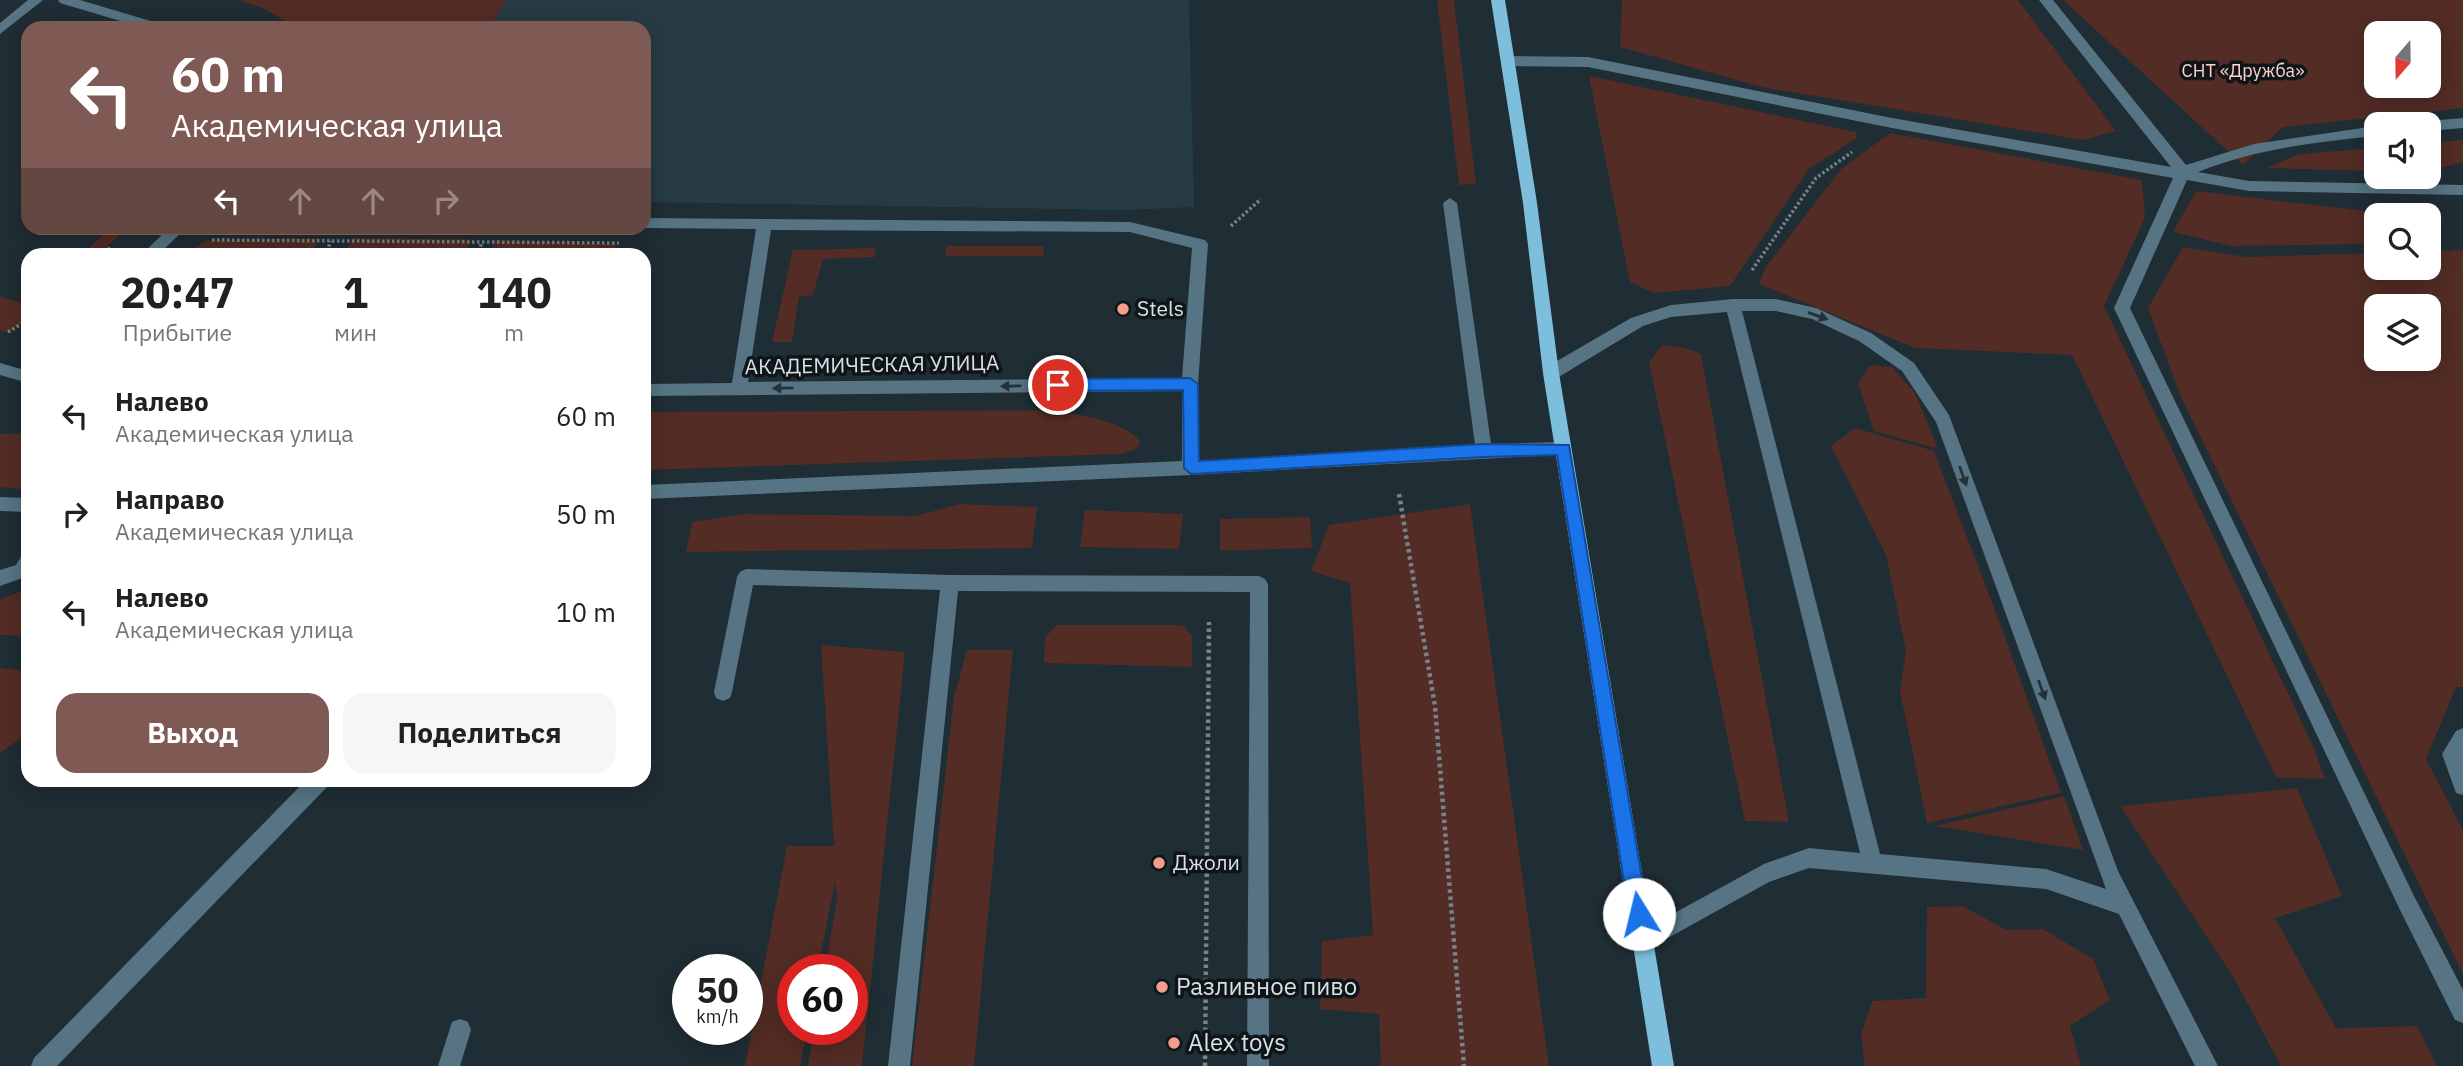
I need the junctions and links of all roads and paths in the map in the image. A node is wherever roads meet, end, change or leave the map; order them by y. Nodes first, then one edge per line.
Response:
1 (36, 0) edge
2 (65, 0) edge
3 (1498, 0) edge
4 (2046, 0) edge
5 (136, 21) edge
6 (0, 30) edge
7 (1508, 61) junction
8 (1892, 123) junction
9 (2463, 123) edge
10 (2441, 125) edge
11 (2364, 132) edge
12 (2183, 172) junction
13 (2463, 190) edge
14 (1450, 203) dead end
15 (651, 223) edge
16 (764, 225) junction
17 (170, 235) edge
18 (208, 240) dead end
19 (331, 241) junction
20 (482, 242) junction
21 (628, 243) dead end
22 (156, 248) edge
23 (328, 248) edge
24 (480, 248) edge
25 (1742, 305) junction
26 (21, 324) edge
27 (7, 332) dead end
28 (0, 369) edge
29 (1551, 373) junction
30 (21, 374) edge
31 (1190, 384) junction
32 (739, 389) junction
33 (651, 390) edge
34 (1563, 449) junction
35 (1484, 451) junction
36 (1393, 456) junction
37 (1191, 468) junction
38 (651, 492) edge
39 (0, 504) edge
40 (21, 505) edge
41 (21, 570) edge
42 (0, 578) edge
43 (950, 583) junction
44 (1195, 620) dead end
45 (723, 692) dead end
46 (2463, 737) edge
47 (2463, 786) edge
48 (313, 787) edge
49 (1872, 862) junction
50 (2126, 906) junction
51 (1643, 941) junction
52 (2463, 1012) edge
53 (460, 1030) dead end
54 (42, 1066) edge
55 (449, 1066) edge
56 (899, 1066) edge
57 (1205, 1066) edge
58 (1258, 1066) edge
59 (1464, 1066) edge
60 (1663, 1066) edge
61 (2207, 1066) edge

1 - 6 street
2 - 5 street
3 - 7 main road
4 - 12 street
7 - 8 street
7 - 29 main road
8 - 12 street
8 - 25 path
9 - 10 street
11 - 12 street
12 - 13 street
12 - 52 street
14 - 35 street
15 - 16 street
16 - 31 street
16 - 32 street
17 - 22 street
18 - 19 path
19 - 20 path
19 - 23 path
20 - 21 path
20 - 24 path
25 - 29 street
25 - 49 street
25 -> 50 street
26 - 27 path
28 - 30 street
29 - 34 main road
31 -> 32 street, АКАДЕМИЧЕСКАЯ УЛИЦА
31 - 37 street
32 - 33 street, АКАДЕМИЧЕСКАЯ УЛИЦА
34 - 35 street
34 - 51 main road
35 - 36 street
36 - 37 street
36 - 59 path
37 - 38 street
39 - 40 street
41 - 42 street
43 - 45 street
43 - 56 street
43 - 58 street
44 - 57 path
46 - 47 street
48 - 54 street
49 - 50 street
49 - 51 street
50 - 61 street
51 - 60 main road
53 - 55 street

